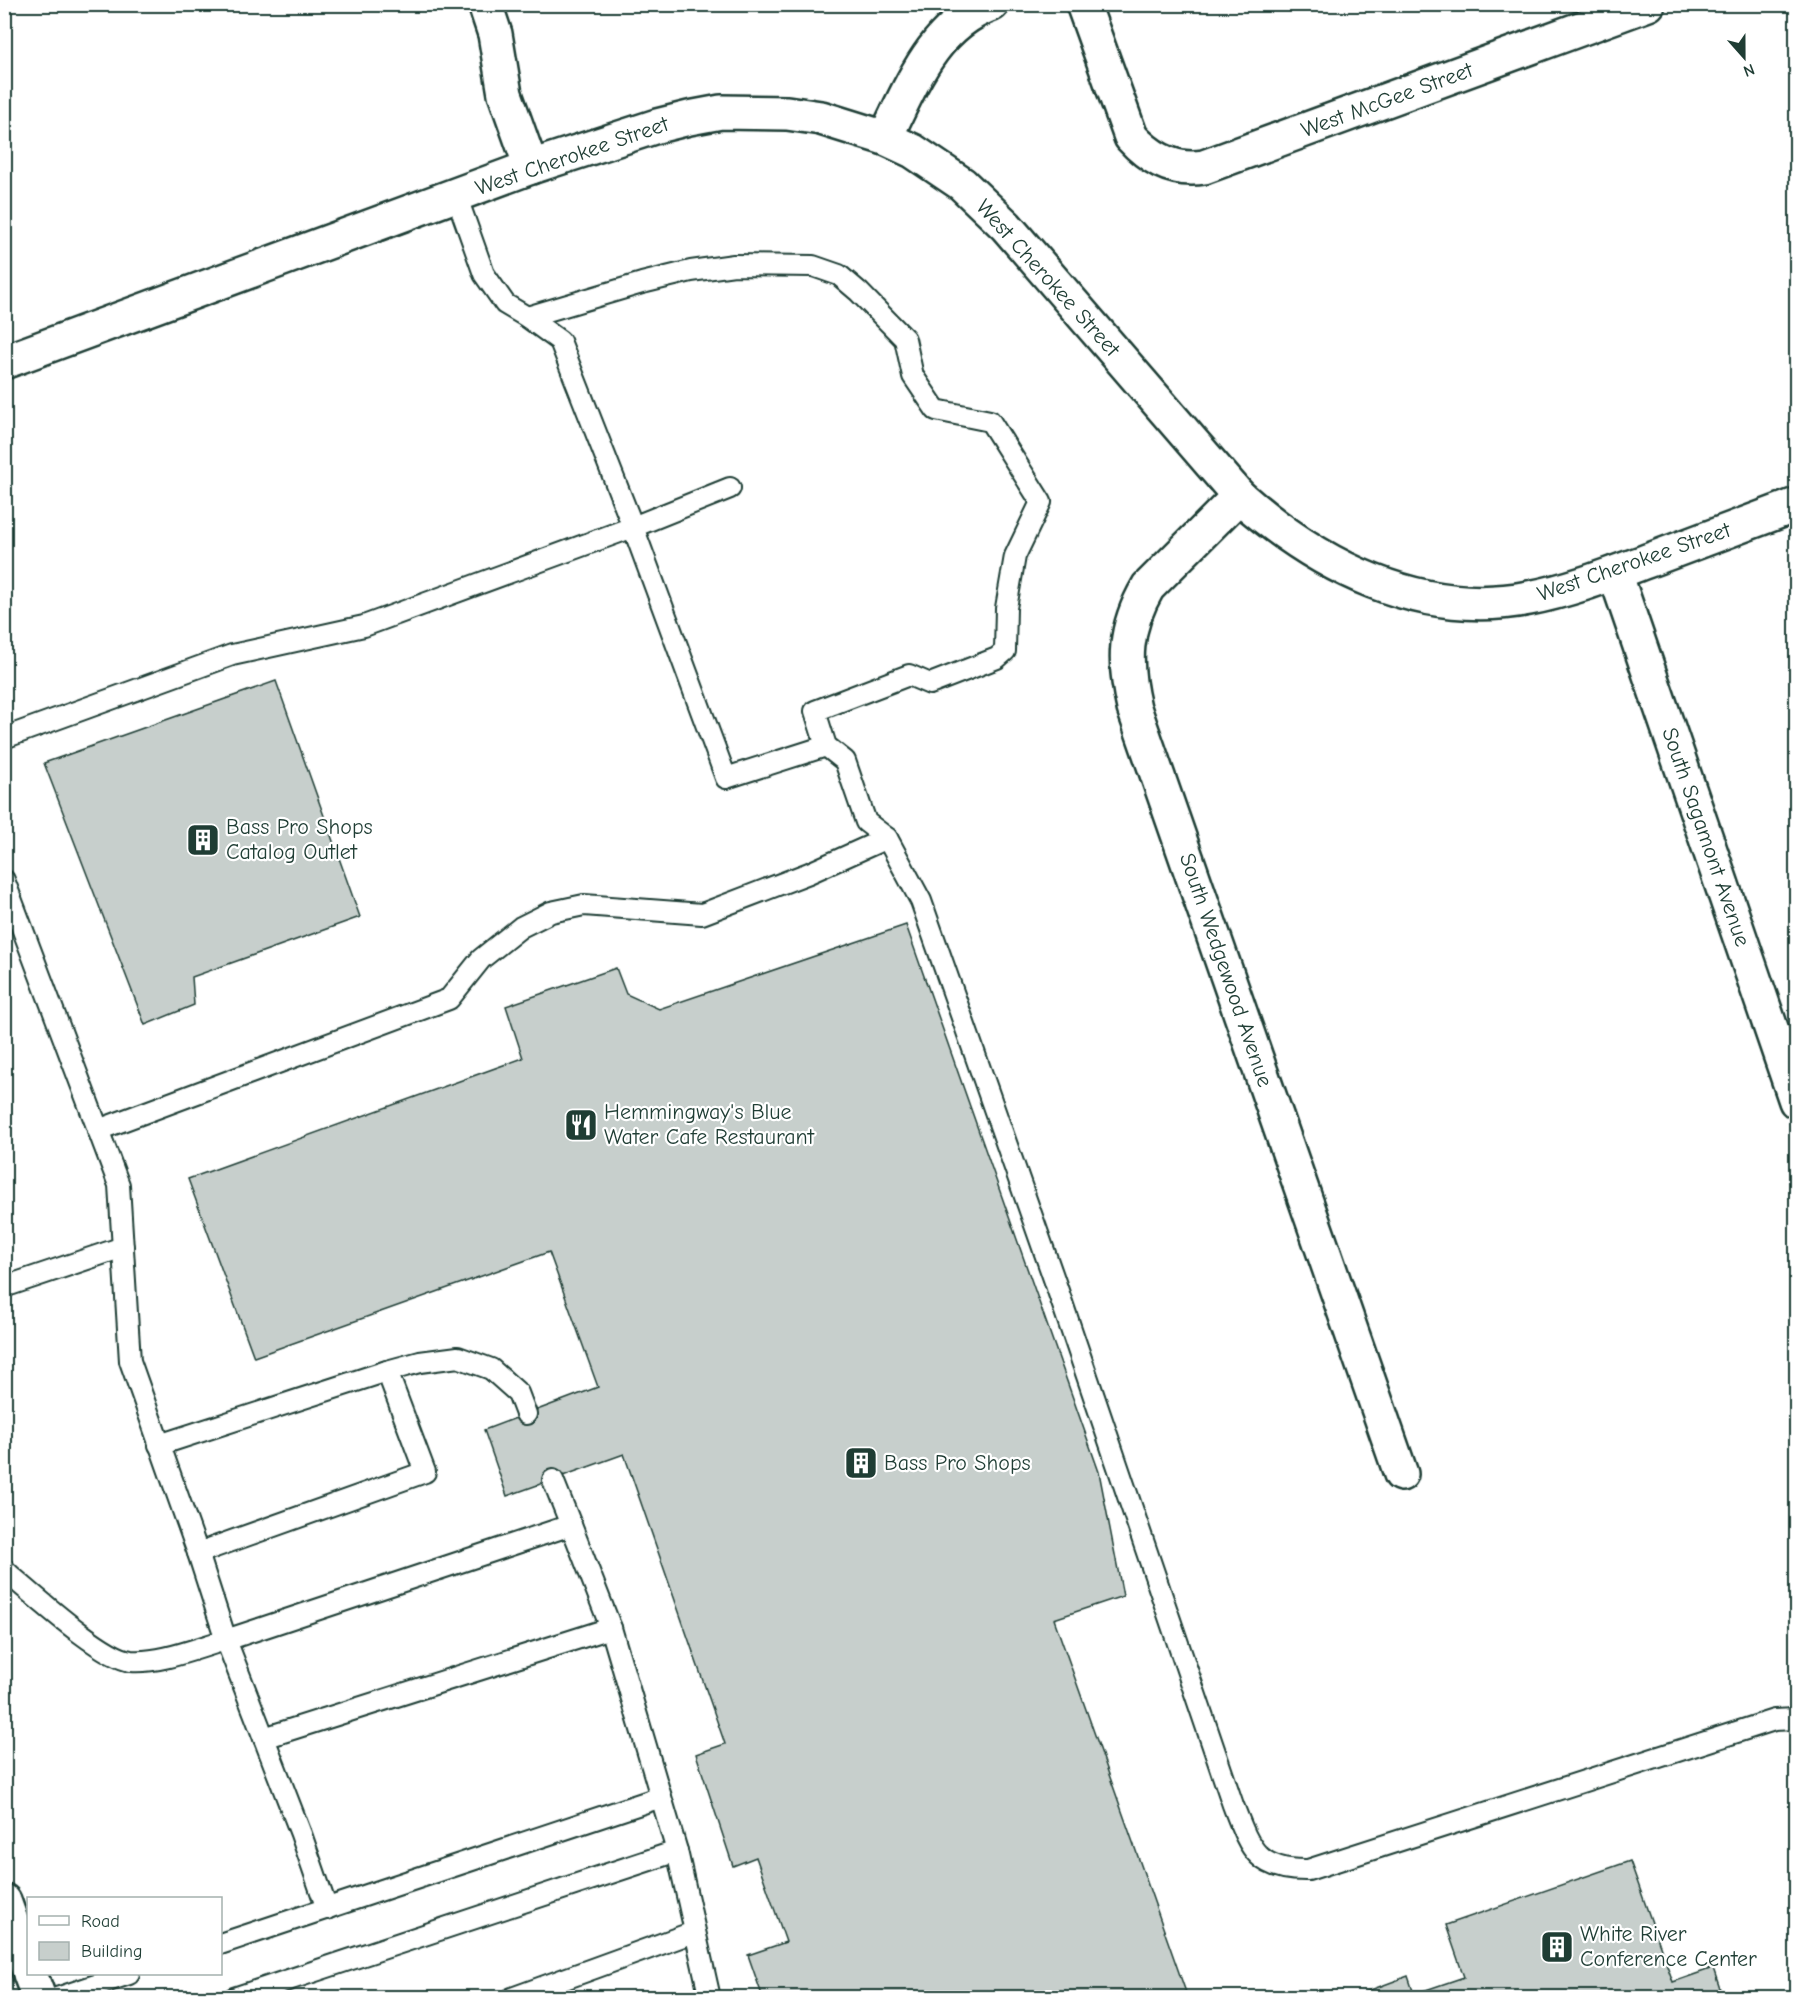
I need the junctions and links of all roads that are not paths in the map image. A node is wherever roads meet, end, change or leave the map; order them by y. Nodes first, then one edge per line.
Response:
1 (485, 4) edge
2 (992, 4) edge
3 (1083, 4) edge
4 (1648, 4) edge
5 (885, 138) junction
6 (531, 167) junction
7 (456, 195) junction
8 (527, 317) junction
9 (4, 362) edge
10 (730, 488) dead end
11 (1239, 496) junction
12 (1797, 505) edge
13 (633, 527) junction
14 (1615, 573) junction
15 (4, 738) edge
16 (826, 746) junction
17 (887, 838) junction
18 (4, 880) edge
19 (1797, 1101) edge
20 (98, 1130) junction
21 (123, 1247) junction
22 (4, 1287) edge
23 (387, 1371) junction
24 (526, 1414) dead end
25 (159, 1445) junction
26 (1401, 1474) dead end
27 (553, 1480) dead end
28 (571, 1525) junction
29 (198, 1553) junction
30 (4, 1569) edge
31 (612, 1628) junction
32 (226, 1640) junction
33 (1797, 1719) edge
34 (264, 1738) junction
35 (661, 1797) junction
36 (677, 1851) junction
37 (4, 1900) edge
38 (327, 1909) junction
39 (694, 1932) junction
40 (222, 1943) edge
41 (27, 1965) edge
42 (30, 1975) edge
43 (126, 1975) edge
44 (39, 1998) edge
45 (57, 1998) edge
46 (234, 1998) edge
47 (512, 1998) edge
48 (710, 1998) edge

1 - 6 street
2 - 5 street
3 - 4 street, West McGee Street
5 - 6 street, West Cherokee Street
5 - 11 street, West Cherokee Street
6 - 7 street, West Cherokee Street
7 - 8 lane
7 - 9 street, West Cherokee Street
8 - 13 lane
8 - 16 lane
10 - 13 lane
11 - 14 street, West Cherokee Street
11 - 26 street, South Wedgewood Avenue
12 - 14 street, West Cherokee Street
13 - 15 lane
13 - 16 lane
14 - 19 street, South Sagamont Avenue
16 - 17 lane
17 - 20 lane
17 - 33 lane
18 - 20 lane
20 - 21 lane
21 - 22 lane
21 - 25 lane
23 - 24 lane
23 - 25 lane
23 - 29 lane
25 - 29 lane
27 - 28 lane
28 - 31 lane
28 - 32 lane
29 - 32 lane
30 - 32 lane
31 - 34 lane
31 - 35 lane
32 - 34 lane
34 - 38 lane
35 - 36 lane
35 - 38 lane
36 - 39 lane
36 - 46 lane
37 - 41 street
38 - 40 lane
39 - 47 lane
39 - 48 lane
42 - 44 street
43 - 45 lane

